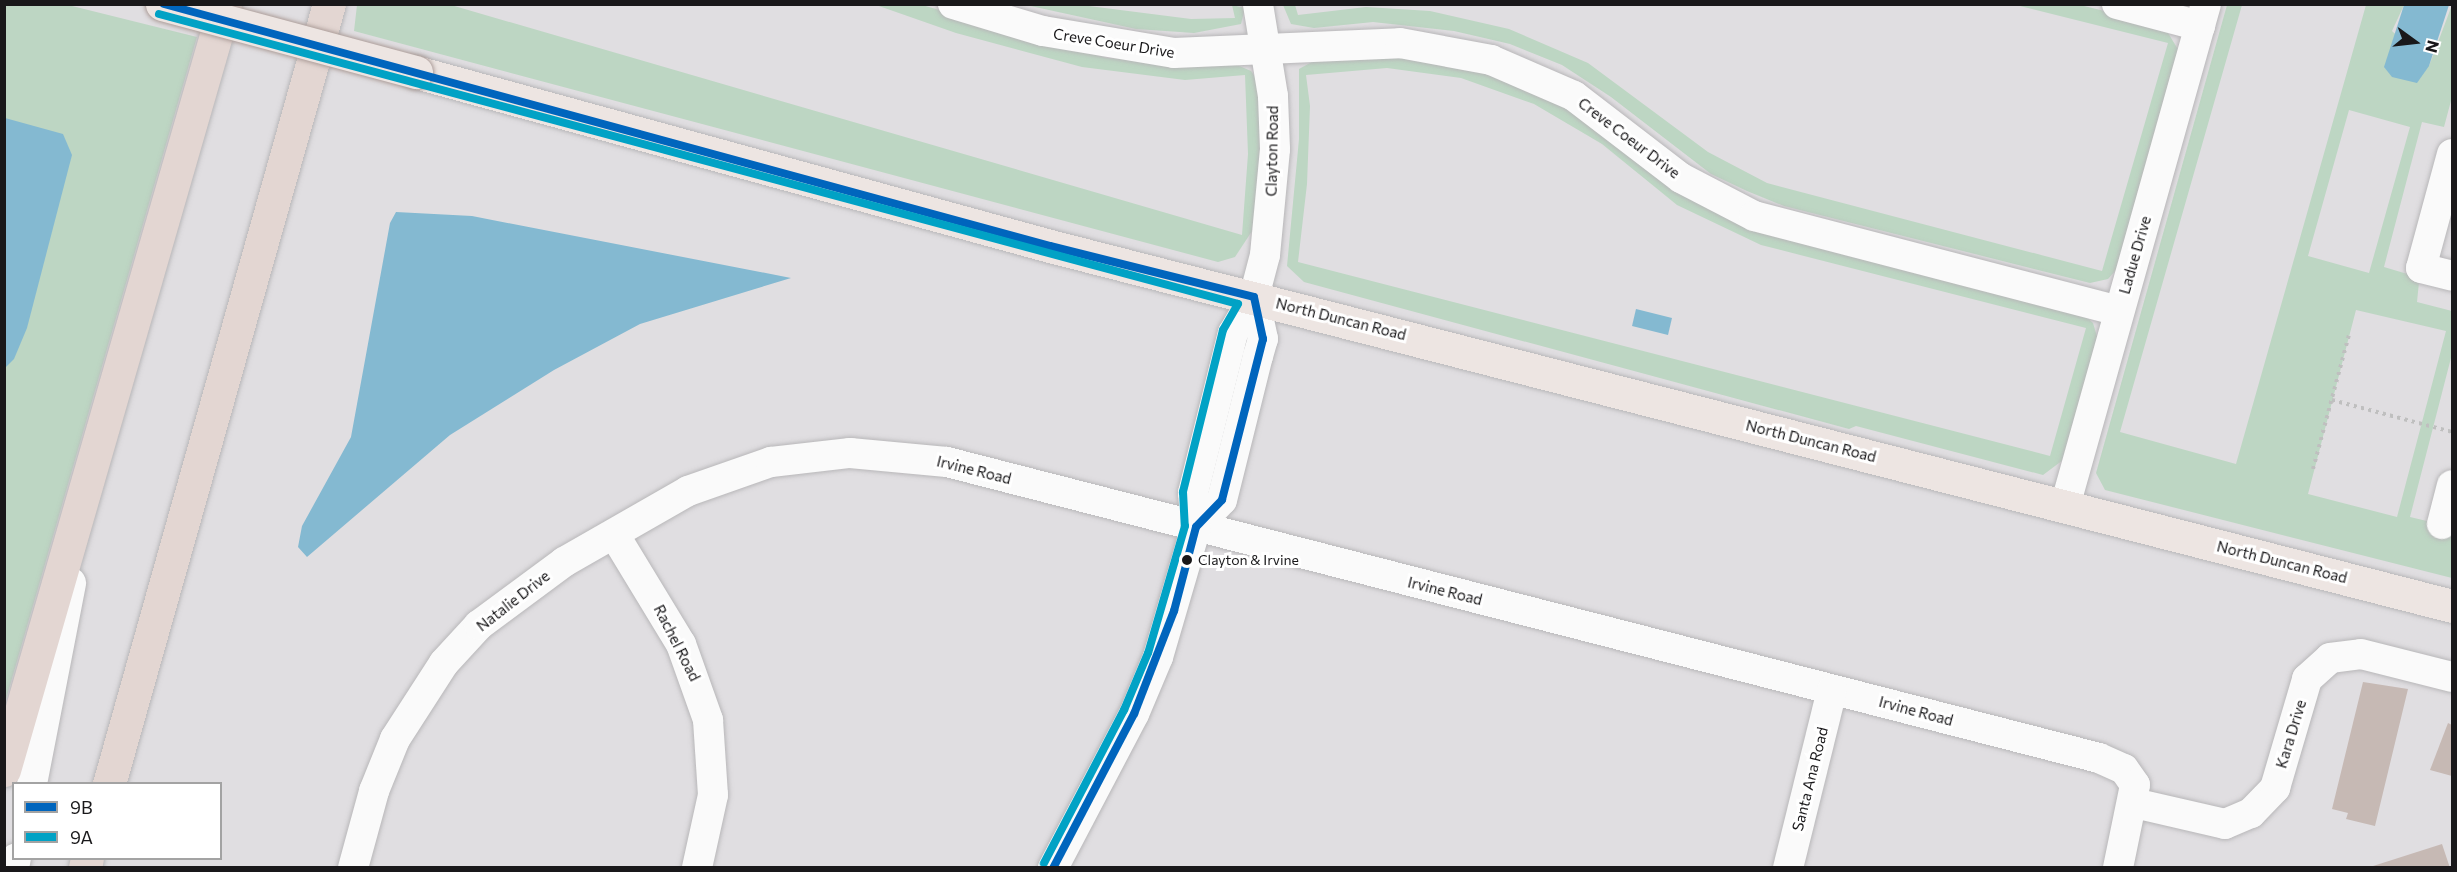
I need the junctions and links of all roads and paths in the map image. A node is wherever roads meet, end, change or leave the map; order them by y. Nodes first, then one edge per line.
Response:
1 (162, 4) edge
2 (225, 4) edge
3 (329, 4) edge
4 (953, 4) edge
5 (1258, 4) edge
6 (2117, 4) edge
7 (2203, 15) edge
8 (1267, 48) junction
9 (2452, 154) edge
10 (2452, 276) edge
11 (1254, 297) junction
12 (2119, 311) junction
13 (2349, 335) dead end
14 (2332, 400) junction
15 (2452, 432) edge
16 (95, 464) junction
17 (2313, 469) dead end
18 (724, 475) joint
19 (2452, 485) edge
20 (2065, 506) junction
21 (2442, 524) dead end
22 (1196, 527) junction
23 (614, 534) junction
24 (2452, 606) edge
25 (2452, 677) edge
26 (1832, 690) junction
27 (4, 771) edge
28 (32, 782) edge
29 (109, 782) edge
30 (2134, 802) junction
31 (353, 867) edge
32 (697, 867) edge
33 (1053, 867) edge
34 (1788, 867) edge
35 (2118, 867) edge

1 - 11 main road, North Duncan Road, bridge
2 - 16 highway
3 - 29 highway
4 - 8 street, Creve Coeur Drive
5 - 8 street, Clayton Road
6 - 7 street
7 - 12 street, Ladue Drive
8 - 11 street, Clayton Road
8 - 12 street, Creve Coeur Drive
9 - 10 street
11 - 20 main road, North Duncan Road
11 - 22 street
12 - 20 street, Ladue Drive
13 - 14 path
14 - 15 path
14 - 17 path
16 - 27 highway
16 - 28 street
18 - 22 street, Irvine Road
18 - 23 street, Natalie Drive
19 - 21 street
20 - 24 main road, North Duncan Road
22 - 26 street, Irvine Road
22 - 33 street
23 - 31 street, Natalie Drive
23 - 32 street, Rachel Road
25 - 30 street, Kara Drive
26 - 30 street, Irvine Road
26 - 34 street, Santa Ana Road
30 - 35 street

